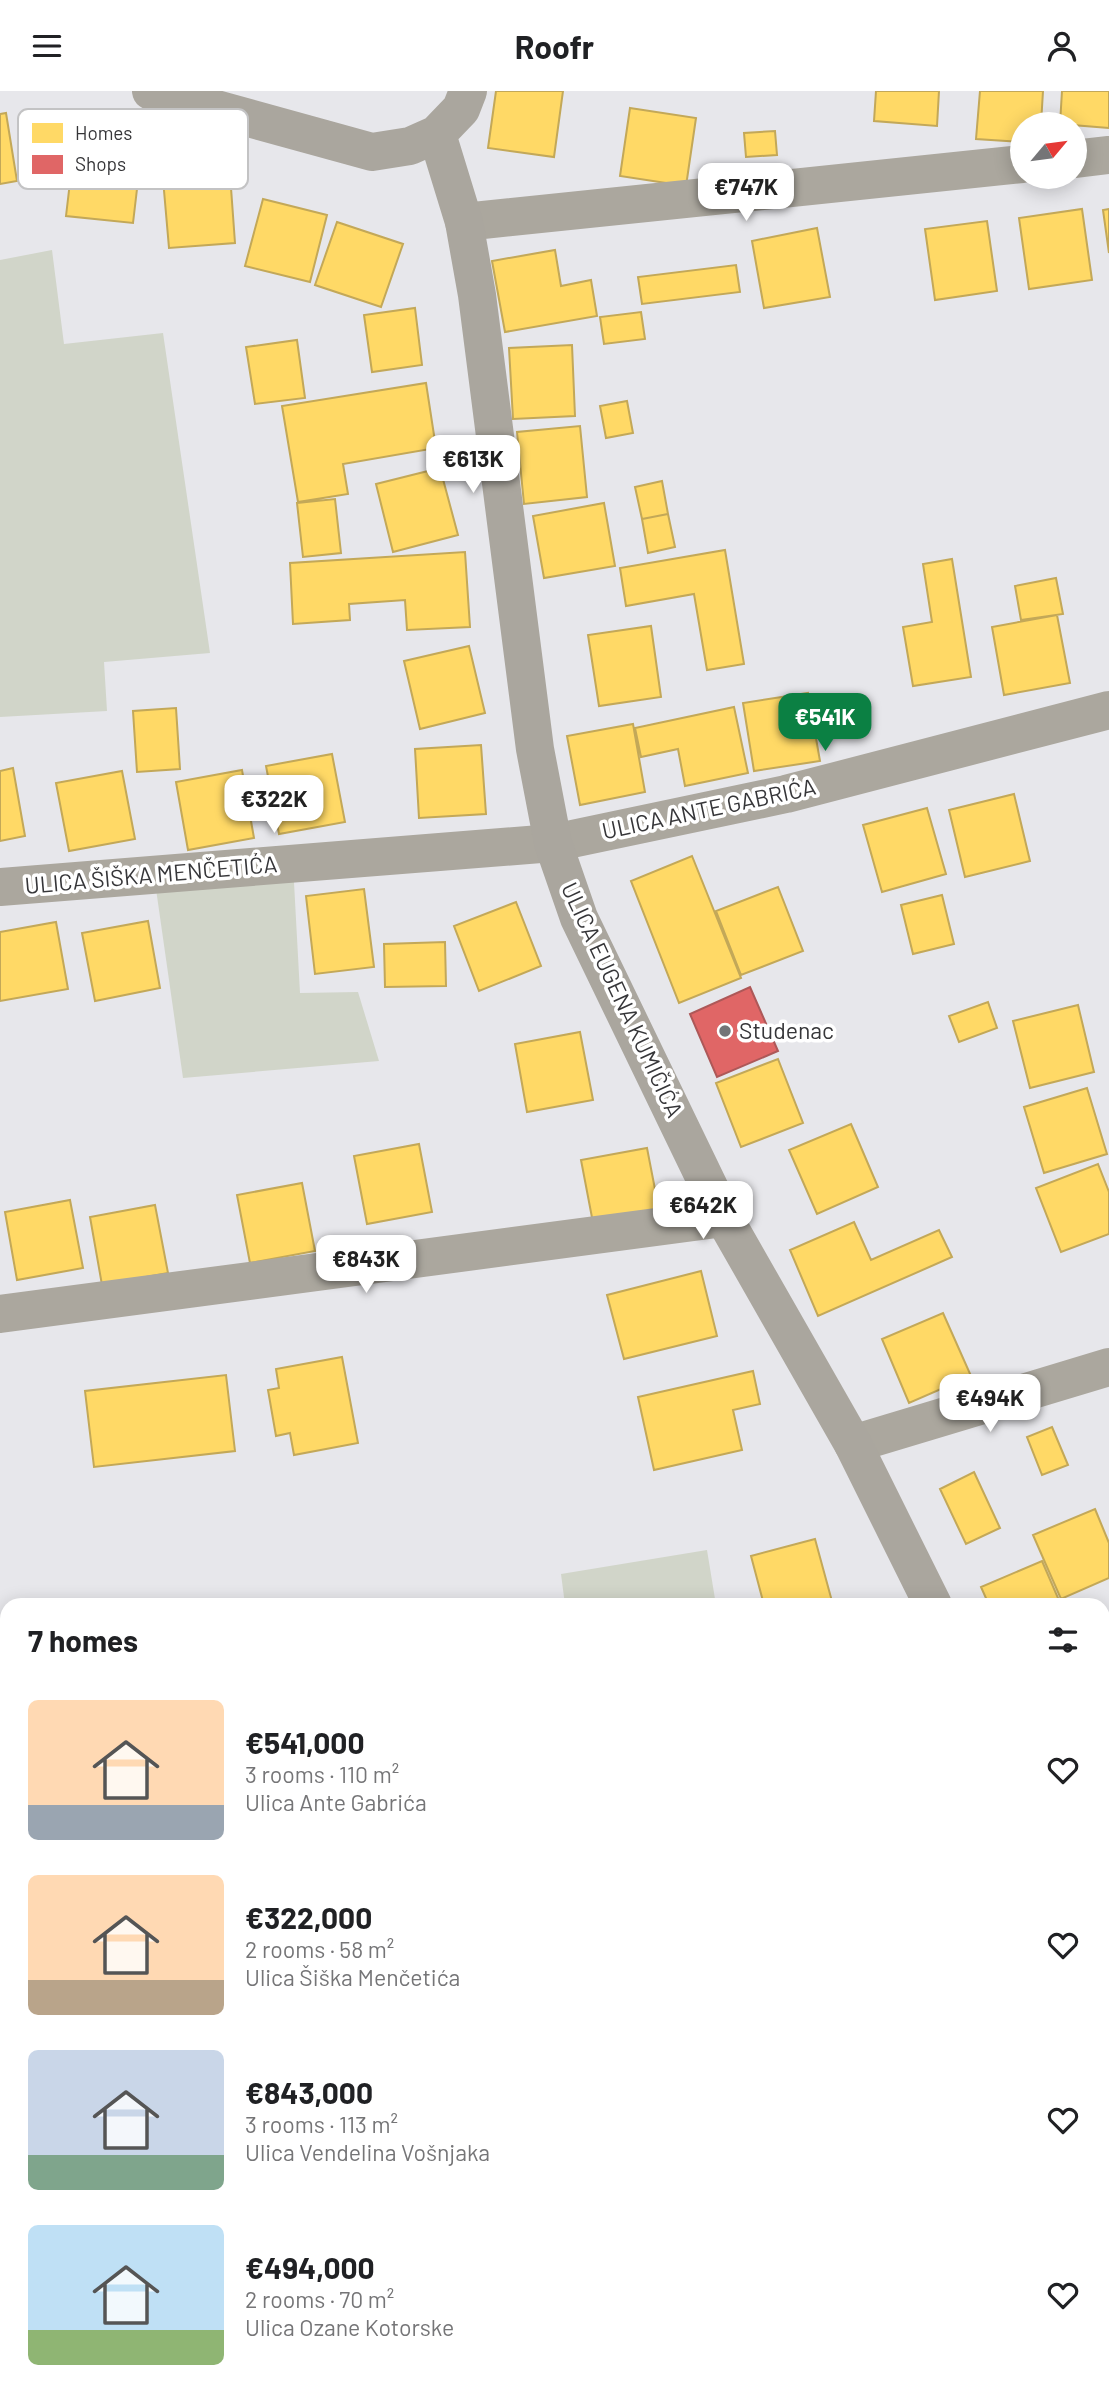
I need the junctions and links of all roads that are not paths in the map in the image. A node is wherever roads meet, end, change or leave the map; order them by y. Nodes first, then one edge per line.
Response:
1 (151, 91) edge
2 (468, 91) edge
3 (216, 109) edge
4 (248, 118) edge
5 (437, 134) junction
6 (1109, 155) edge
7 (1087, 158) edge
8 (1010, 165) edge
9 (464, 222) junction
10 (1109, 710) edge
11 (553, 843) junction
12 (0, 887) edge
13 (724, 1218) junction
14 (0, 1314) edge
15 (1109, 1367) edge
16 (853, 1444) junction
17 (930, 1598) edge

1 - 3 street
2 - 5 street
4 - 5 street
5 - 9 street, ULICA EUGENA KUMIČIĆA
6 - 7 street
8 - 9 street
9 - 11 street, ULICA EUGENA KUMIČIĆA
10 - 11 street, ULICA ANTE GABRIĆA
11 - 12 street, ULICA ŠIŠKA MENČETIĆA
11 - 13 street, ULICA EUGENA KUMIČIĆA
13 - 14 street
13 - 16 street, ULICA EUGENA KUMIČIĆA
15 - 16 street
16 - 17 street, ULICA EUGENA KUMIČIĆA

